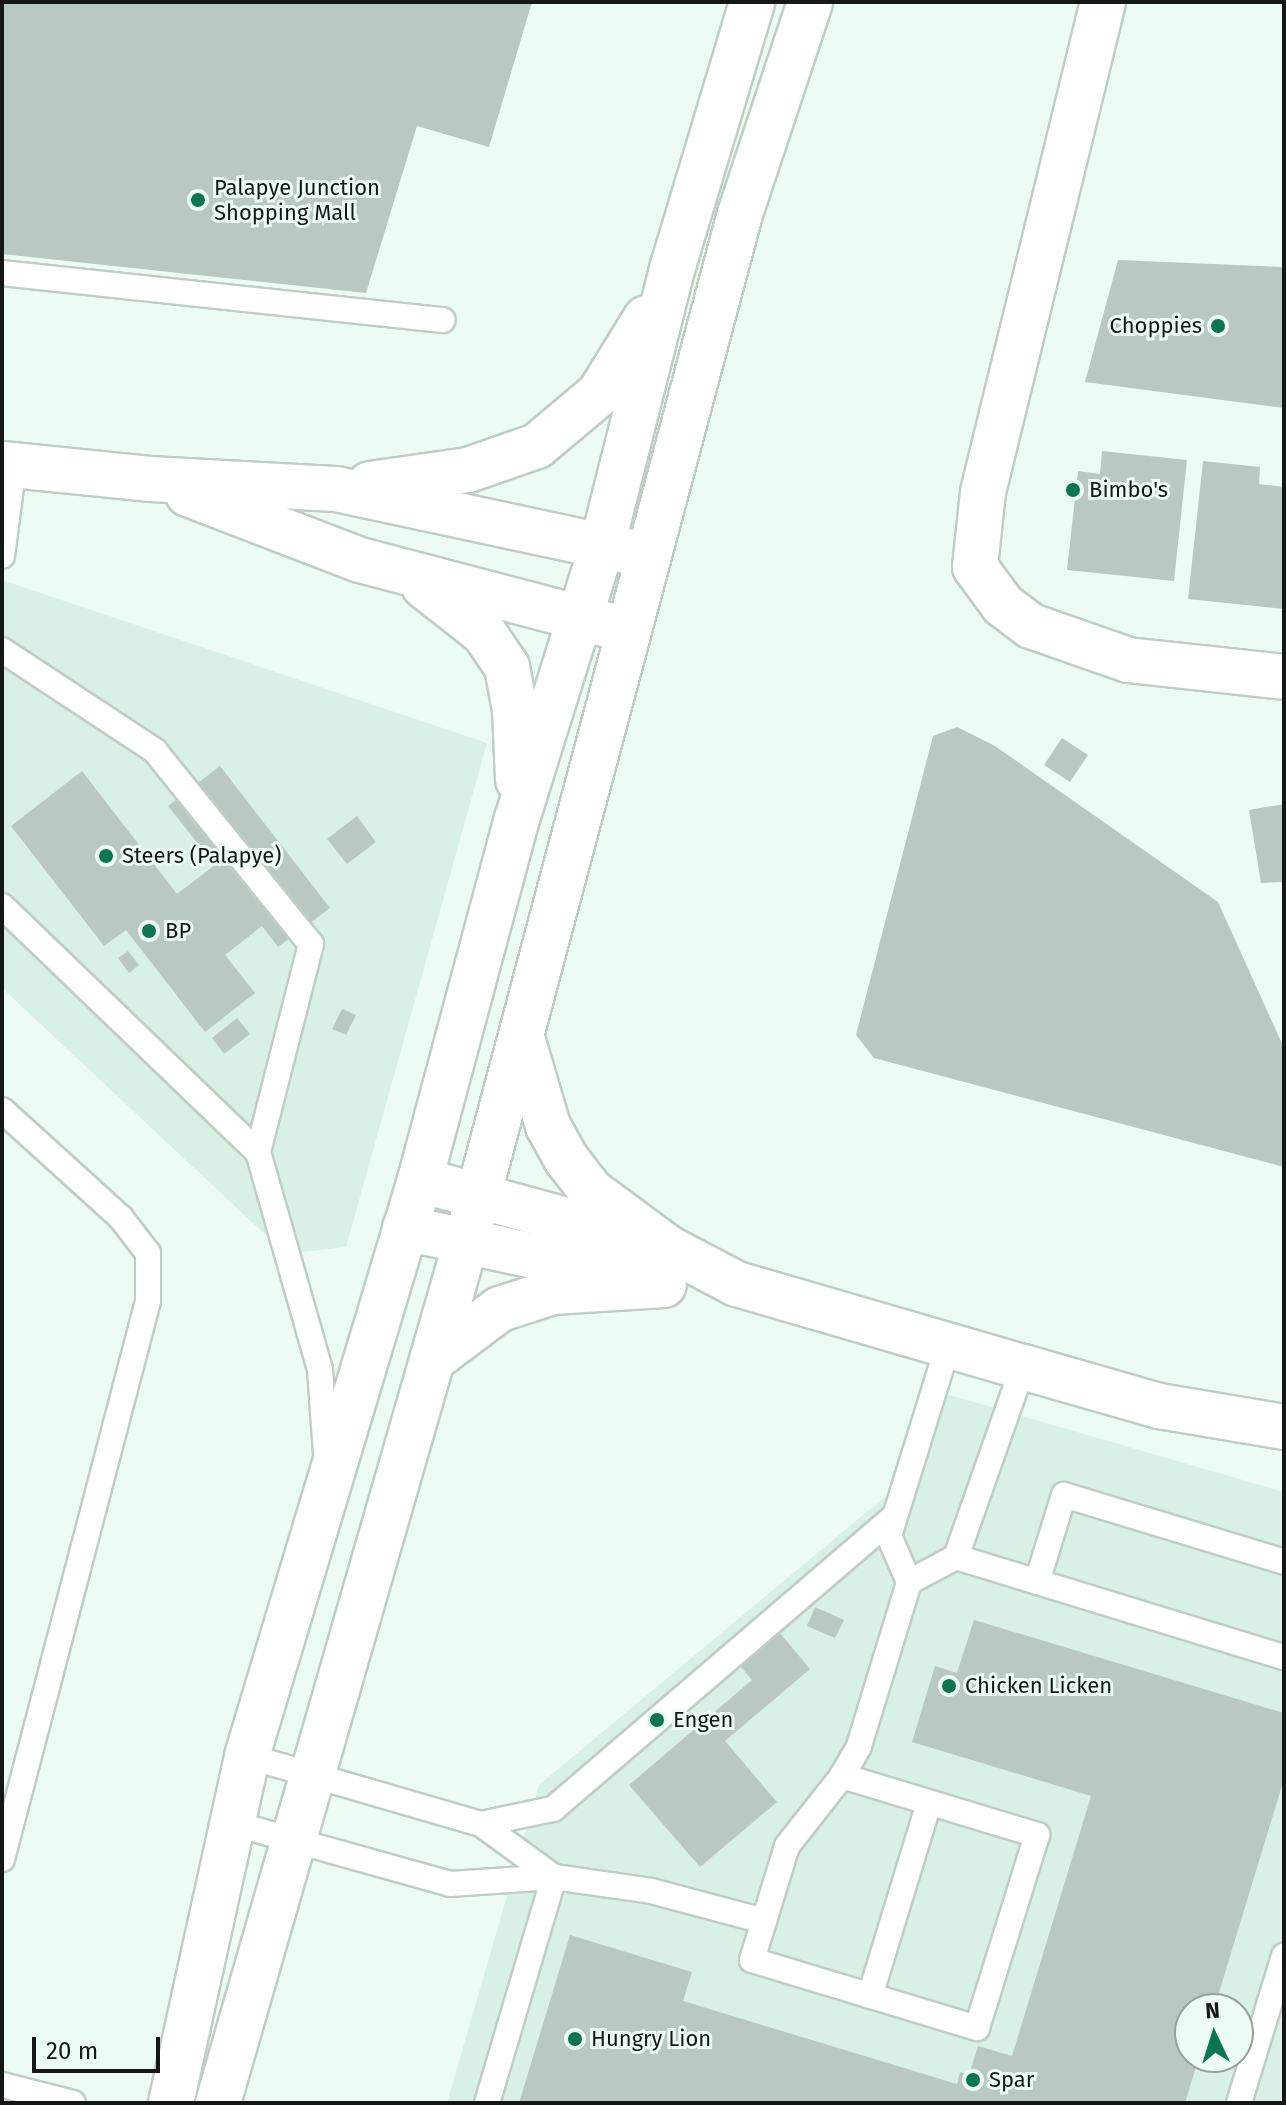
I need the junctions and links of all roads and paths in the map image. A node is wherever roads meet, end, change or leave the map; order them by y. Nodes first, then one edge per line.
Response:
1 (752, 2) edge
2 (810, 2) edge
3 (1103, 2) edge
4 (673, 266) junction
5 (2, 273) edge
6 (442, 320) dead end
7 (8, 464) edge
8 (149, 479) junction
9 (336, 489) junction
10 (602, 546) junction
11 (645, 555) junction
12 (2, 556) edge
13 (402, 571) junction
14 (580, 618) junction
15 (628, 630) junction
16 (2, 650) edge
17 (1284, 677) edge
18 (517, 819) junction
19 (2, 906) edge
20 (521, 1036) junction
21 (2, 1110) edge
22 (258, 1152) junction
23 (420, 1180) junction
24 (478, 1198) junction
25 (405, 1228) junction
26 (466, 1242) junction
27 (666, 1266) junction
28 (948, 1345) junction
29 (432, 1360) junction
30 (1023, 1367) junction
31 (1284, 1427) edge
32 (329, 1492) junction
33 (895, 1516) junction
34 (956, 1557) junction
35 (1284, 1562) edge
36 (909, 1582) junction
37 (1037, 1582) junction
38 (1284, 1657) edge
39 (247, 1756) junction
40 (312, 1775) junction
41 (842, 1776) junction
42 (929, 1803) junction
43 (232, 1823) junction
44 (481, 1824) junction
45 (296, 1842) junction
46 (2, 1859) edge
47 (554, 1877) junction
48 (764, 1921) junction
49 (1284, 1956) edge
50 (870, 1996) junction
51 (2, 2085) edge
52 (73, 2103) edge
53 (171, 2103) edge
54 (218, 2103) edge
55 (487, 2103) edge
56 (1239, 2103) edge

1 - 4 main road
2 - 11 main road
3 - 17 main road
4 - 9 main road
4 - 10 main road
5 - 6 lane
7 - 8 main road
7 - 12 lane
8 - 9 main road
8 - 13 main road
9 - 10 main road
10 - 11 main road
10 - 14 main road
11 - 15 main road
13 - 14 main road
13 - 18 main road
14 - 15 main road
14 - 18 main road
15 - 20 main road
16 - 22 lane
18 - 23 main road
19 - 22 lane
20 - 24 main road
20 - 27 main road
21 - 46 lane
22 - 32 lane
23 - 24 main road
23 - 25 main road
24 - 26 main road
24 - 27 main road
25 - 26 main road
25 - 32 main road
26 - 27 main road
26 - 29 main road
27 - 28 main road
27 - 29 main road
28 - 30 main road
28 - 33 lane
29 - 40 main road
30 - 31 main road
30 - 34 lane
32 - 39 main road
33 - 36 lane
33 - 44 lane
34 - 36 lane
34 - 37 lane
35 - 37 lane
36 - 41 lane
37 - 38 lane
39 - 40 lane
39 - 43 main road
40 - 44 lane
40 - 45 main road
41 - 42 lane
41 - 48 lane
42 - 50 lane
42 - 50 lane
43 - 45 lane
43 - 53 main road
44 - 47 lane
45 - 47 lane
45 - 54 main road
47 - 48 lane
47 - 55 lane
48 - 50 lane
49 - 56 lane
51 - 52 lane

